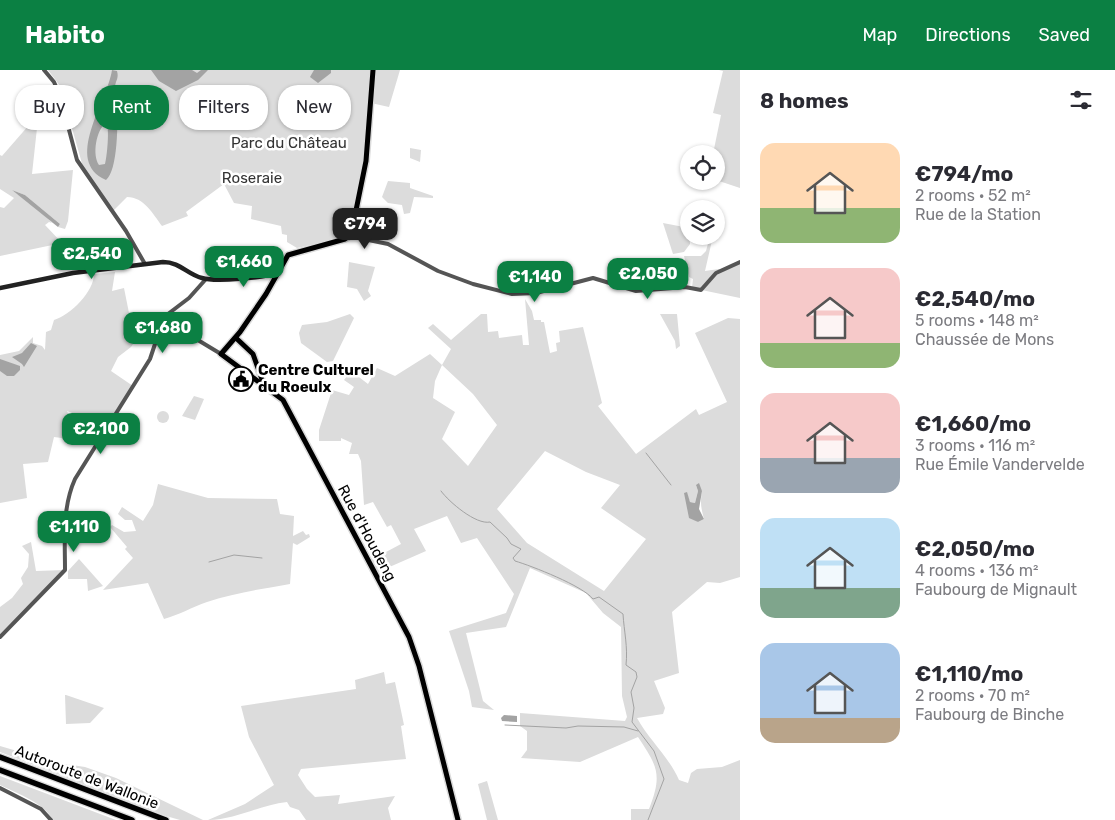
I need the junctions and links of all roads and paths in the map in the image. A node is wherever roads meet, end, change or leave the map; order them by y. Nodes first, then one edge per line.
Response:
1 (44, 70) edge
2 (373, 70) edge
3 (349, 237) junction
4 (740, 262) edge
5 (145, 264) junction
6 (277, 273) junction
7 (206, 279) junction
8 (0, 288) edge
9 (163, 319) junction
10 (236, 338) junction
11 (221, 354) junction
12 (264, 386) junction
13 (0, 637) edge
14 (0, 757) edge
15 (0, 770) edge
16 (0, 788) edge
17 (51, 820) edge
18 (132, 820) edge
19 (166, 820) edge
20 (458, 820) edge

1 - 5 street
2 - 3 main road
3 - 4 street
3 - 6 main road
5 - 7 main road
5 - 8 main road
6 - 7 main road
6 - 10 main road
7 - 9 street
9 - 11 street, Rue d'Houdeng
9 - 13 street
10 - 11 main road
10 - 12 main road
11 - 12 main road, Rue d'Houdeng
12 - 20 main road, Rue d'Houdeng
14 - 19 highway, Autoroute de Wallonie
15 - 18 highway, Autoroute de Wallonie
16 - 17 street

